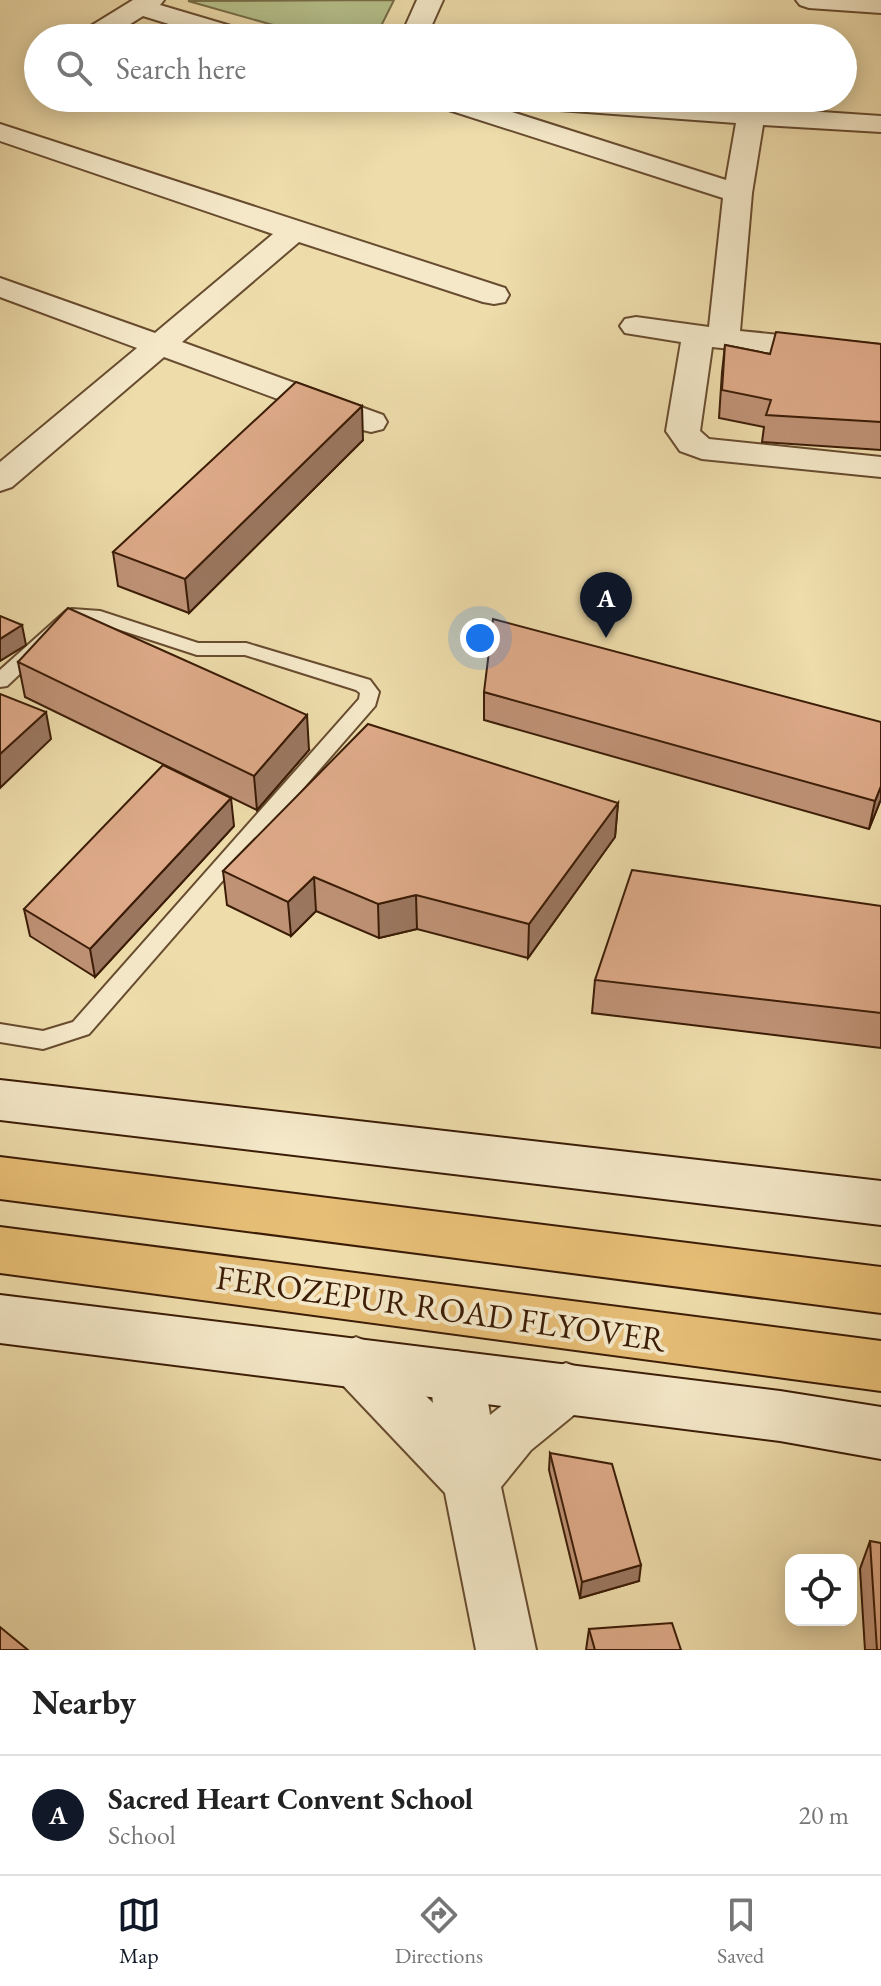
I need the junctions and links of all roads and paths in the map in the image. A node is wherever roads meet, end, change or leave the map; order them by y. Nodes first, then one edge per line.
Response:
1 (430, 0) edge
2 (809, 0) edge
3 (145, 4) edge
4 (881, 5) edge
5 (113, 24) edge
6 (202, 24) edge
7 (419, 24) edge
8 (484, 112) edge
9 (696, 112) edge
10 (751, 116) junction
11 (881, 124) edge
12 (0, 132) edge
13 (738, 193) junction
14 (294, 231) junction
15 (0, 287) edge
16 (494, 295) dead end
17 (636, 326) dead end
18 (711, 337) junction
19 (161, 345) junction
20 (881, 355) edge
21 (371, 422) dead end
22 (881, 467) edge
23 (0, 480) edge
24 (0, 681) edge
25 (0, 1033) edge
26 (0, 1100) edge
27 (0, 1178) edge
28 (881, 1203) edge
29 (0, 1250) edge
30 (881, 1290) edge
31 (0, 1319) edge
32 (356, 1362) junction
33 (881, 1366) edge
34 (457, 1376) junction
35 (566, 1388) junction
36 (881, 1433) edge
37 (471, 1480) junction
38 (506, 1650) edge

1 - 7 street
2 - 4 street
3 - 5 street
3 - 6 street
8 - 13 street
9 - 10 street
10 - 11 street
10 - 13 street
12 - 14 street
13 - 18 street
14 - 16 street
14 - 19 street
15 - 19 street
17 - 18 street
18 - 20 street
18 - 22 street
19 - 21 street
19 - 23 street
24 - 25 lane
26 - 28 main road
27 - 30 highway
29 - 33 highway, FEROZEPUR ROAD FLYOVER
31 - 32 main road
32 - 34 main road
32 - 37 main road
34 - 35 main road
34 - 37 main road
35 - 36 main road
35 - 37 main road
37 - 38 main road

